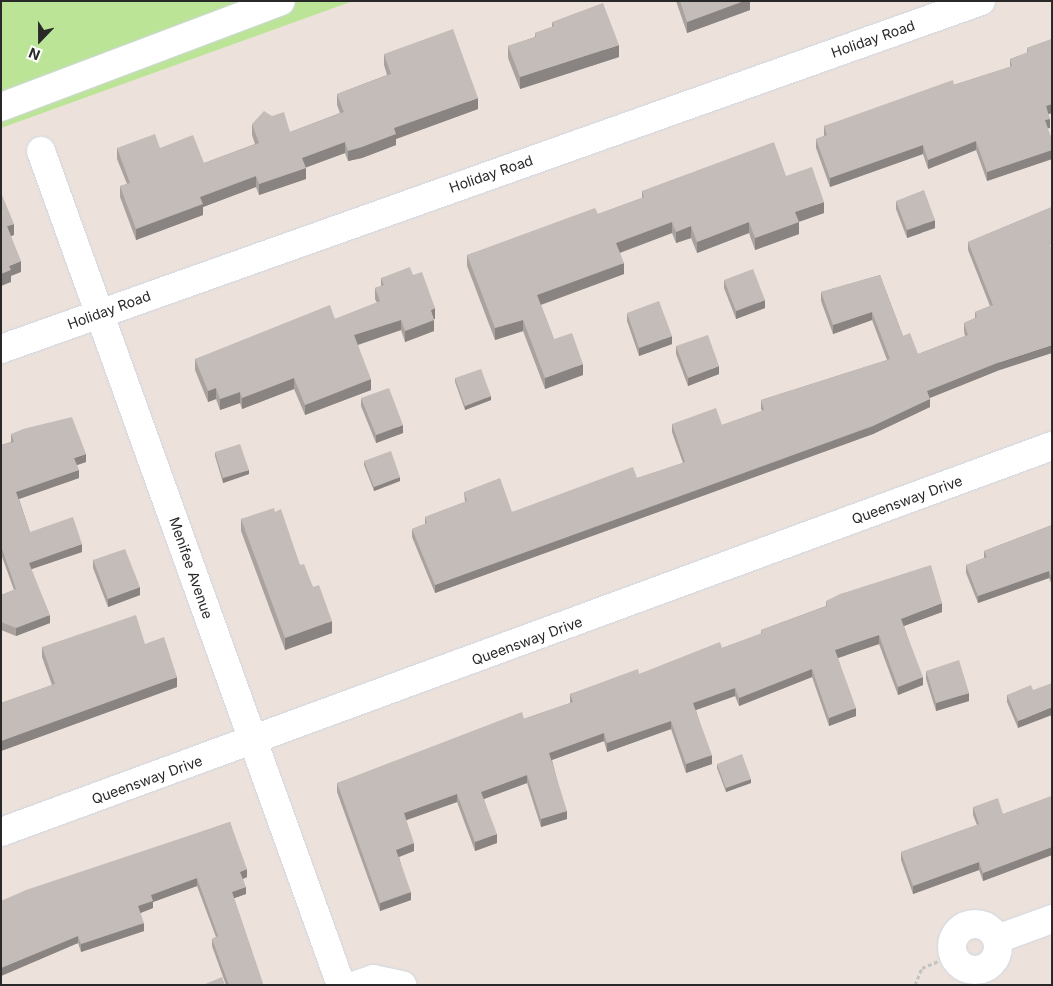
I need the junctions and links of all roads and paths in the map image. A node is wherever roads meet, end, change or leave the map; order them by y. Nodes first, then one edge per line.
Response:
1 (282, 1) edge
2 (981, 1) edge
3 (1, 107) edge
4 (41, 151) dead end
5 (101, 312) junction
6 (1, 349) edge
7 (1052, 446) edge
8 (252, 742) junction
9 (1, 832) edge
10 (1052, 919) edge
11 (953, 955) joint
12 (342, 985) edge
13 (356, 985) edge
14 (402, 985) edge
15 (915, 985) edge

1 - 3 street
2 - 5 street, Holiday Road
4 - 5 street, Menifee Avenue
5 - 6 street, Holiday Road
5 - 8 street, Menifee Avenue
7 - 8 street, Queensway Drive
8 - 9 street, Queensway Drive
8 - 12 street, Menifee Avenue
10 - 11 street
11 - 15 path
13 - 14 street

